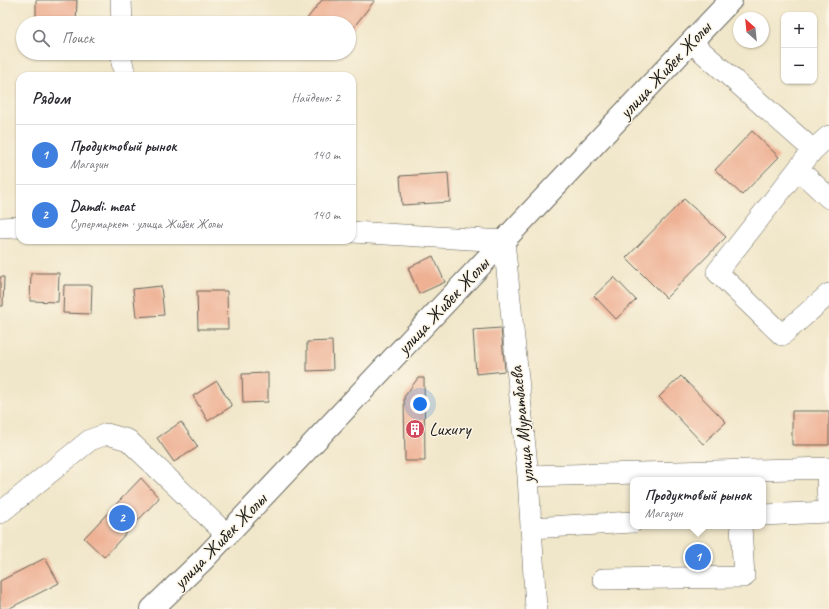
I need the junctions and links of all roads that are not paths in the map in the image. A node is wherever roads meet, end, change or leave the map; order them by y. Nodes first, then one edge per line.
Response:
1 (122, 0) edge
2 (731, 0) edge
3 (122, 16) edge
4 (691, 42) junction
5 (122, 60) edge
6 (124, 72) edge
7 (829, 136) edge
8 (813, 150) junction
9 (798, 169) junction
10 (829, 198) edge
11 (0, 228) edge
12 (16, 228) edge
13 (356, 232) edge
14 (504, 241) junction
15 (829, 294) edge
16 (828, 468) edge
17 (528, 476) junction
18 (0, 513) edge
19 (766, 515) edge
20 (630, 522) edge
21 (531, 528) junction
22 (741, 529) edge
23 (227, 535) junction
24 (603, 579) dead end
25 (152, 609) edge
26 (536, 609) edge

1 - 3 street
2 - 4 main road, улица Жибек Жолы
4 - 8 street
4 - 14 main road, улица Жибек Жолы
5 - 6 street
7 - 8 street
8 - 9 street
9 - 10 street
9 - 15 street
11 - 12 street
13 - 14 street
14 - 17 street, улица Муратбаева
14 - 23 main road, улица Жибек Жолы
16 - 17 street
16 - 19 street
17 - 21 street, улица Муратбаева
18 - 23 street
20 - 21 street
21 - 26 street, улица Муратбаева
22 - 24 street
23 - 25 main road, улица Жибек Жолы

